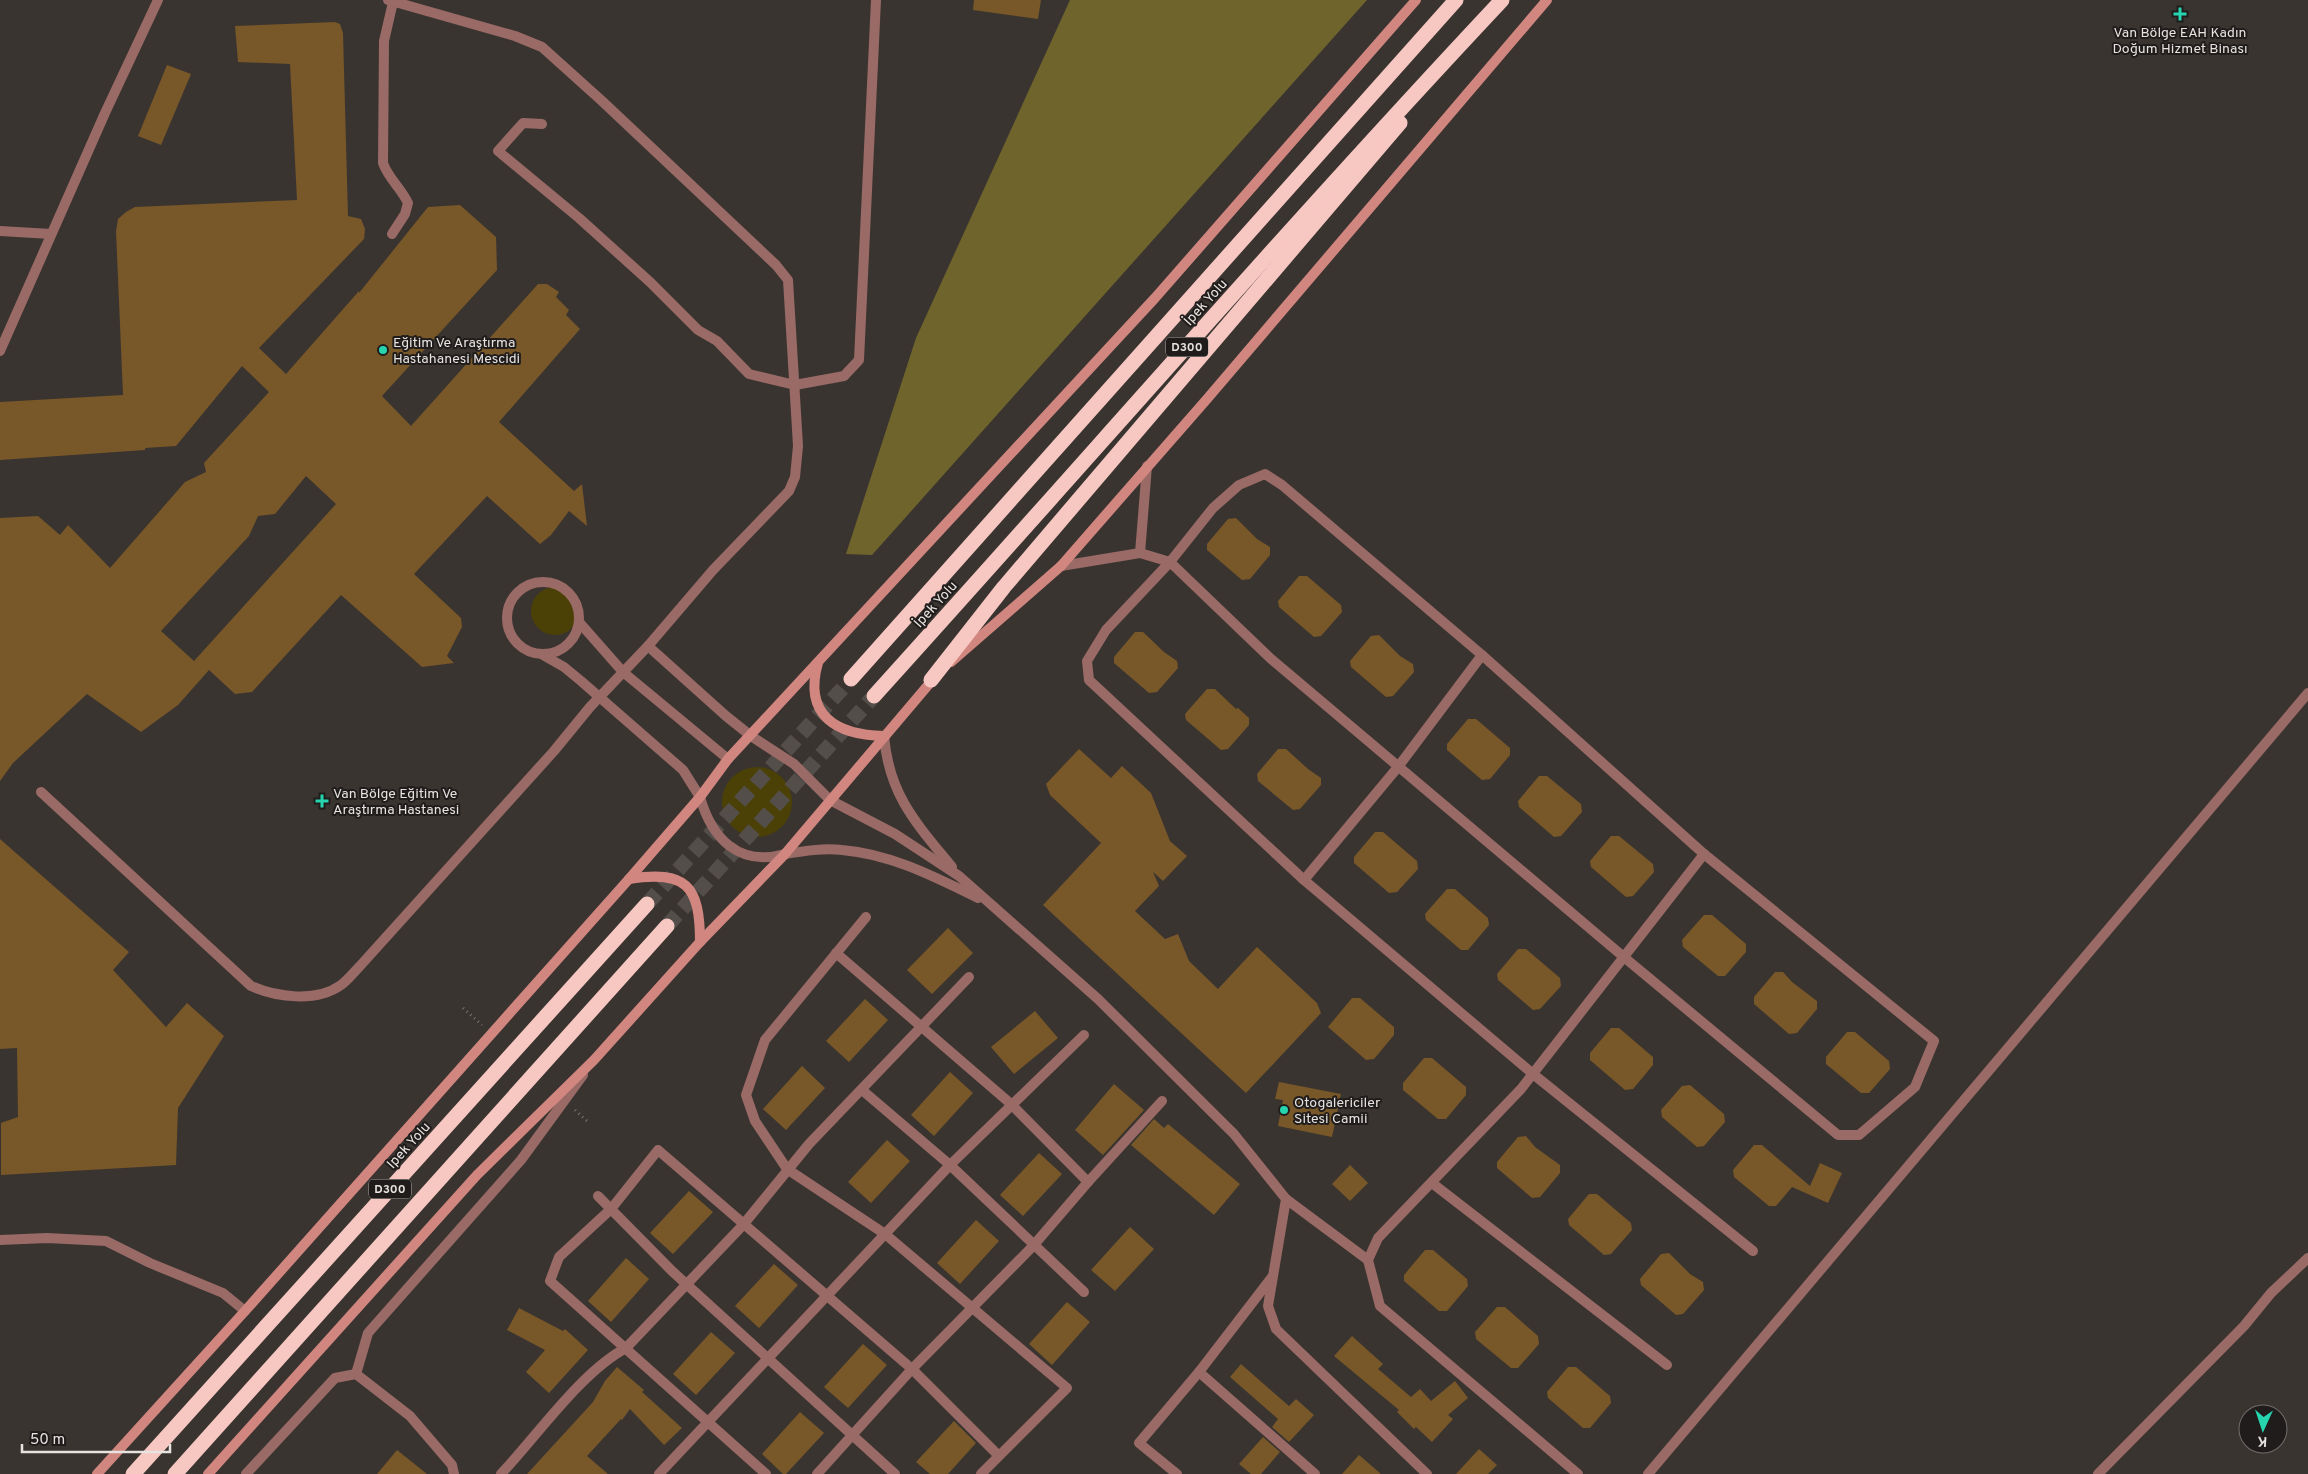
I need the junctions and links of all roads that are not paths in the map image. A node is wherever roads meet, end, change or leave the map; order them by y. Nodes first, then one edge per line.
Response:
1 (158, 0) edge
2 (876, 0) edge
3 (1416, 0) edge
4 (1456, 0) edge
5 (1504, 0) edge
6 (1547, 0) edge
7 (390, 1) edge
8 (542, 124) dead end
9 (0, 231) edge
10 (51, 234) junction
11 (392, 234) dead end
12 (0, 352) edge
13 (795, 385) junction
14 (1148, 466) junction
15 (1140, 553) junction
16 (1170, 562) junction
17 (1061, 566) junction
18 (579, 622) junction
19 (648, 646) junction
20 (542, 654) junction
21 (1482, 655) junction
22 (819, 660) junction
23 (623, 672) junction
24 (851, 679) tunnel mouth
25 (931, 680) junction
26 (2308, 693) edge
27 (874, 696) tunnel mouth
28 (601, 698) junction
29 (751, 736) junction
30 (884, 736) junction
31 (728, 759) junction
32 (1398, 767) junction
33 (41, 792) dead end
34 (700, 797) junction
35 (830, 800) junction
36 (785, 854) junction
37 (1704, 854) junction
38 (959, 876) junction
39 (629, 879) junction
40 (1304, 880) junction
41 (647, 904) tunnel mouth
42 (990, 904) junction
43 (866, 917) dead end
44 (667, 926) tunnel mouth
45 (700, 942) junction
46 (836, 953) junction
47 (1625, 958) junction
48 (969, 977) dead end
49 (923, 1026) junction
50 (1084, 1035) dead end
51 (594, 1060) junction
52 (1532, 1074) junction
53 (862, 1090) junction
54 (1162, 1101) dead end
55 (1011, 1104) junction
56 (950, 1165) junction
57 (787, 1169) junction
58 (1088, 1182) junction
59 (1432, 1183) junction
60 (598, 1196) dead end
61 (1286, 1199) junction
62 (611, 1209) junction
63 (743, 1224) junction
64 (885, 1234) junction
65 (0, 1240) edge
66 (1033, 1246) junction
67 (1753, 1251) dead end
68 (2308, 1258) edge
69 (1368, 1260) junction
70 (1274, 1274) junction
71 (687, 1285) junction
72 (1084, 1292) dead end
73 (829, 1295) junction
74 (972, 1307) junction
75 (245, 1311) junction
76 (626, 1348) junction
77 (767, 1358) junction
78 (1667, 1365) dead end
79 (912, 1369) junction
80 (1200, 1372) junction
81 (356, 1374) junction
82 (708, 1420) junction
83 (853, 1436) junction
84 (998, 1455) junction
85 (96, 1474) edge
86 (133, 1474) edge
87 (175, 1474) edge
88 (208, 1474) edge
89 (246, 1474) edge
90 (454, 1474) edge
91 (501, 1474) edge
92 (659, 1474) edge
93 (766, 1474) edge
94 (818, 1474) edge
95 (896, 1474) edge
96 (981, 1474) edge
97 (1177, 1474) edge
98 (1315, 1474) edge
99 (1427, 1474) edge
100 (1578, 1474) edge
101 (1648, 1474) edge
102 (2098, 1474) edge

1 - 10 street
2 - 13 street
3 - 22 street
4 - 24 highway, İpek Yolu / D300
5 - 25 highway
5 - 27 highway, İpek Yolu / D300
6 - 14 street
7 - 11 street
7 - 13 street
8 - 13 street
9 - 10 street
10 - 12 street
13 - 19 street
14 - 15 street
14 - 17 street
15 - 16 street
15 - 17 street
16 - 21 street
16 - 32 street
16 - 40 street
17 - 25 street
18 - 20 street
18 - 20 street
18 - 23 street
19 - 23 street
19 - 29 street
20 - 28 street
21 - 32 street
21 - 37 street
22 - 29 street
22 - 30 street
23 - 28 street
23 - 31 street
25 - 30 street
26 - 101 street
28 - 33 street
28 - 34 street
29 - 31 street
29 - 35 street
30 - 35 street
30 - 38 street
31 - 34 street
32 - 40 street
32 - 47 street
34 - 36 street
34 - 39 street
35 - 36 street
35 - 38 street
36 - 42 street
36 - 45 street
37 - 47 street
37 - 47 street
38 - 42 street
39 - 45 street
39 - 75 street
40 - 52 street
41 - 86 highway, Ipek Yolu / D300
42 - 61 street
43 - 46 street
44 - 87 highway, D300
45 - 51 street
46 - 49 street
46 - 57 street
47 - 52 street
48 - 49 street
49 - 53 street
49 - 55 street
50 - 55 street
51 - 81 street
51 - 88 street
52 - 59 street
52 - 67 street
53 - 56 street
53 - 57 street
54 - 58 street
55 - 56 street
55 - 58 street
56 - 64 street
56 - 66 street
57 - 63 street
57 - 64 street
58 - 66 street
59 - 69 street
59 - 78 street
60 - 62 street
61 - 69 street
61 - 70 street
62 - 63 street
62 - 71 street
62 - 76 street
63 - 71 street
63 - 73 street
64 - 73 street
64 - 74 street
65 - 75 street
66 - 72 street
66 - 74 street
68 - 102 street
69 - 100 street
70 - 80 street
70 - 99 street
71 - 76 street
71 - 77 street
73 - 77 street
73 - 79 street
74 - 79 street
74 - 84 street
75 - 85 street
76 - 82 street
76 - 91 street
77 - 82 street
77 - 83 street
79 - 83 street
79 - 84 street
80 - 97 street
80 - 98 street
81 - 89 street
81 - 90 street
82 - 92 street
82 - 93 street
83 - 94 street
83 - 95 street
84 - 96 street

